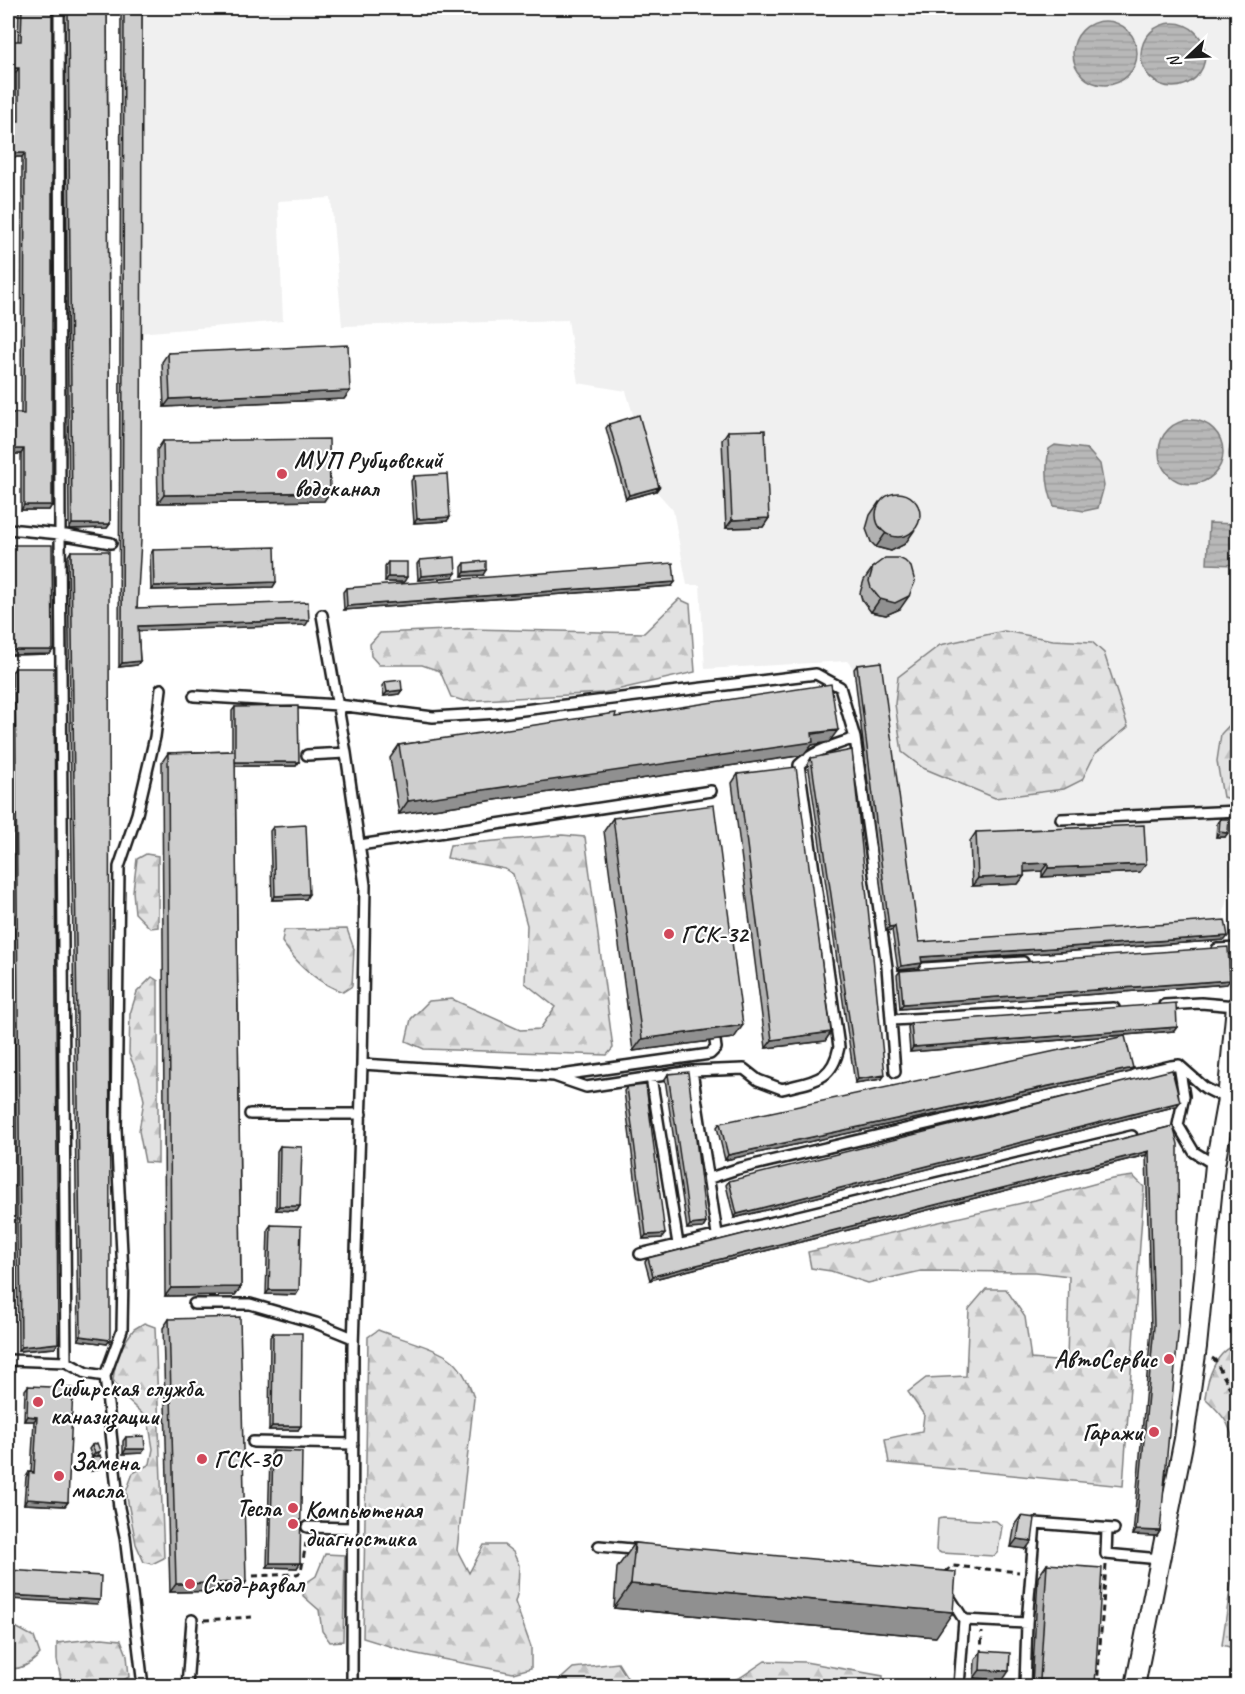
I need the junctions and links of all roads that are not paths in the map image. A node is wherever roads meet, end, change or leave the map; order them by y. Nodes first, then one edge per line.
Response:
1 (58, 8) edge
2 (8, 529) edge
3 (60, 534) junction
4 (111, 543) dead end
5 (322, 615) dead end
6 (161, 689) dead end
7 (194, 696) dead end
8 (338, 705) junction
9 (855, 738) junction
10 (346, 753) junction
11 (308, 755) dead end
12 (711, 791) dead end
13 (1238, 811) edge
14 (1061, 819) dead end
15 (360, 845) junction
16 (1238, 948) edge
17 (1203, 950) edge
18 (1029, 962) edge
19 (924, 968) edge
20 (1237, 1005) edge
21 (1153, 1006) edge
22 (1130, 1007) edge
23 (892, 1020) junction
24 (715, 1041) edge
25 (1234, 1057) edge
26 (362, 1064) junction
27 (1179, 1065) junction
28 (692, 1071) junction
29 (895, 1072) dead end
30 (554, 1076) junction
31 (651, 1077) junction
32 (1227, 1099) junction
33 (250, 1114) dead end
34 (361, 1114) junction
35 (1178, 1125) junction
36 (1166, 1128) edge
37 (1143, 1133) edge
38 (1215, 1165) junction
39 (710, 1178) junction
40 (717, 1234) junction
41 (678, 1244) junction
42 (640, 1254) dead end
43 (194, 1304) dead end
44 (353, 1338) junction
45 (8, 1360) edge
46 (66, 1362) junction
47 (105, 1376) junction
48 (253, 1442) dead end
49 (353, 1443) junction
50 (307, 1527) dead end
51 (352, 1528) junction
52 (599, 1546) dead end
53 (659, 1551) edge
54 (1160, 1559) junction
55 (947, 1589) edge
56 (192, 1620) road end
57 (964, 1620) junction
58 (1027, 1623) junction
59 (143, 1686) edge
60 (187, 1686) edge
61 (352, 1686) edge
62 (959, 1686) edge
63 (1025, 1686) edge
64 (1135, 1686) edge

1 - 3 lane
2 - 3 lane
3 - 4 lane
3 - 46 lane
5 - 8 lane
6 - 47 lane
7 - 8 lane
8 - 9 lane
8 - 10 lane
9 - 23 lane
9 - 28 lane
10 - 11 lane
10 - 15 lane
12 - 15 lane
13 - 14 lane
15 - 26 lane
16 - 17 lane
18 - 19 lane
20 - 21 lane
20 - 25 street
22 - 23 lane
23 - 29 lane
24 - 30 lane
25 - 32 street
26 - 30 lane
26 - 34 lane
27 - 32 lane
27 - 35 lane
27 - 39 lane
28 - 31 lane
28 - 39 lane
30 - 31 lane
31 - 41 lane
32 - 38 street
33 - 34 lane
34 - 44 lane
35 - 36 lane
35 - 38 lane
37 - 40 lane
38 - 54 street
39 - 40 lane
40 - 41 lane
41 - 42 lane
43 - 44 lane
44 - 49 lane
45 - 46 lane
46 - 47 lane
47 - 59 lane
48 - 49 lane
49 - 51 lane
50 - 51 lane
51 - 61 lane
52 - 53 lane
54 - 58 lane
54 - 64 street
55 - 57 lane
56 - 60 lane
57 - 58 lane
57 - 62 lane
58 - 63 lane

